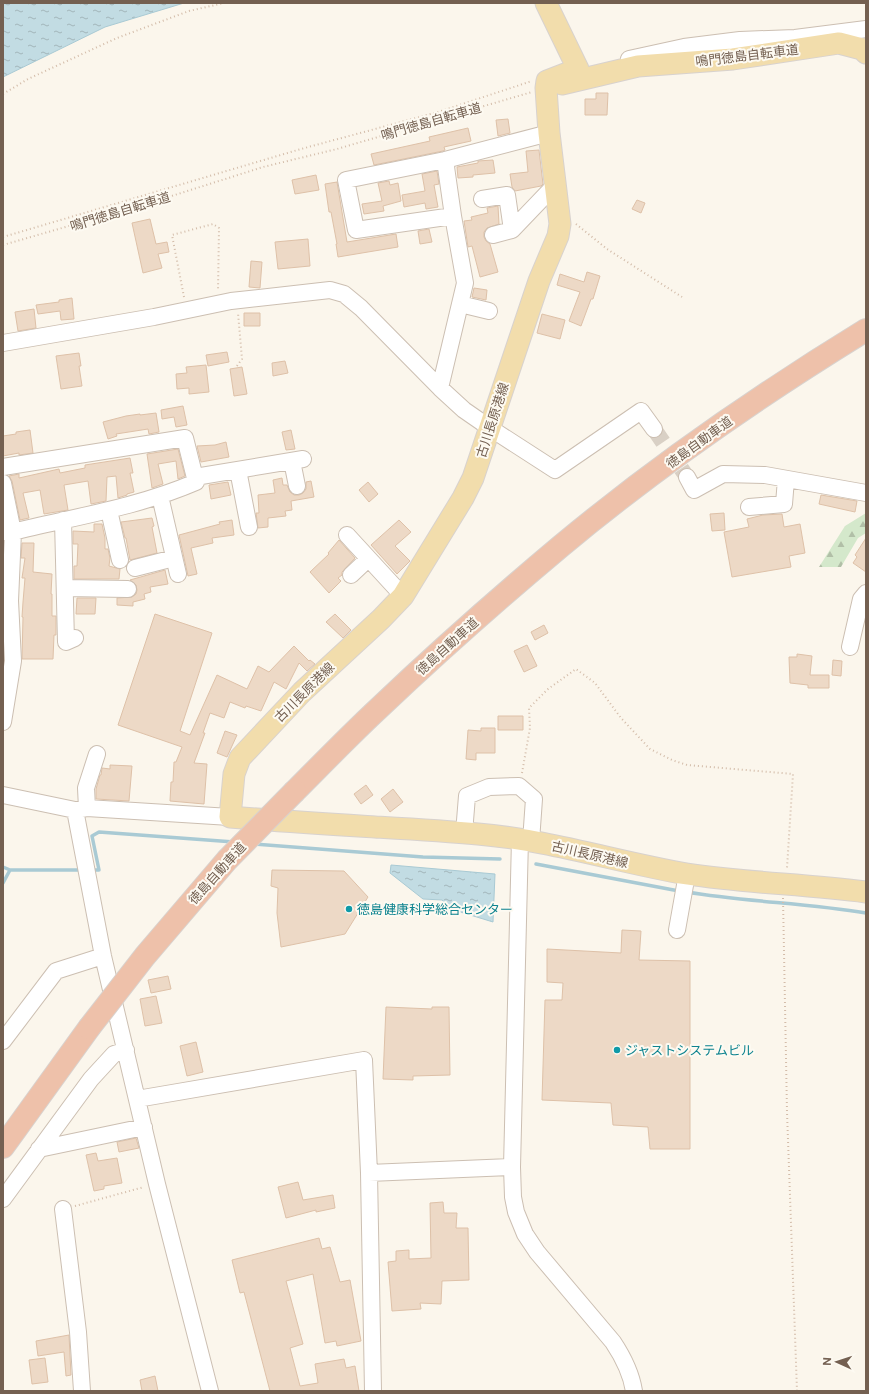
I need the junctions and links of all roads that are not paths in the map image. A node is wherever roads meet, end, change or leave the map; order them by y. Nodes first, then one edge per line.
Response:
1 (546, 3) edge
2 (866, 29) edge
3 (866, 53) edge
4 (578, 69) junction
5 (547, 84) junction
6 (549, 133) junction
7 (445, 160) junction
8 (556, 184) junction
9 (482, 199) dead end
10 (453, 216) junction
11 (512, 230) junction
12 (493, 236) dead end
13 (460, 304) junction
14 (489, 311) dead end
15 (866, 330) edge
16 (3, 343) edge
17 (440, 388) junction
18 (490, 428) junction
19 (654, 429) tunnel mouth
20 (3, 468) edge
21 (238, 470) junction
22 (195, 477) junction
23 (687, 477) tunnel mouth
24 (786, 479) junction
25 (3, 483) edge
26 (297, 486) dead end
27 (866, 493) edge
28 (160, 496) junction
29 (749, 507) dead end
30 (109, 510) junction
31 (63, 520) junction
32 (249, 527) dead end
33 (8, 532) edge
34 (347, 535) dead end
35 (174, 558) junction
36 (368, 559) junction
37 (120, 560) dead end
38 (134, 568) dead end
39 (178, 574) dead end
40 (350, 575) dead end
41 (65, 588) junction
42 (128, 589) dead end
43 (866, 593) edge
44 (403, 596) junction
45 (75, 638) dead end
46 (850, 647) dead end
47 (3, 722) edge
48 (97, 754) dead end
49 (3, 795) edge
50 (81, 809) junction
51 (230, 817) junction
52 (464, 833) junction
53 (525, 840) junction
54 (685, 886) junction
55 (866, 892) edge
56 (677, 930) dead end
57 (103, 956) junction
58 (89, 1028) junction
59 (3, 1041) edge
60 (126, 1050) junction
61 (137, 1099) junction
62 (144, 1127) junction
63 (3, 1132) edge
64 (3, 1147) edge
65 (39, 1149) junction
66 (512, 1167) junction
67 (370, 1173) junction
68 (3, 1199) edge
69 (63, 1209) road end
70 (82, 1391) edge
71 (210, 1391) edge
72 (373, 1391) edge
73 (634, 1391) edge

1 - 4 main road
2 - 4 street
3 - 5 main road, 鳴門徳島自転車道
4 - 5 main road
5 - 6 main road, 古川長原港線
6 - 7 street
6 - 8 main road, 古川長原港線
7 - 10 street
7 - 10 street
8 - 11 street
8 - 18 main road, 古川長原港線
9 - 11 street
10 - 13 street
11 - 12 street
13 - 14 street
13 - 17 street
15 - 58 highway, 徳島自動車道, bridge
16 - 17 street
17 - 18 street
18 - 19 street
18 - 44 main road, 古川長原港線
20 - 22 street
21 - 22 street
21 - 26 street
21 - 32 street
22 - 28 street
23 - 24 street
24 - 27 street
24 - 29 street
25 - 33 street
28 - 30 street
28 - 35 street
30 - 31 street
30 - 37 street
31 - 33 street
31 - 41 street
33 - 47 street
34 - 36 street
35 - 38 street
35 - 39 street
36 - 40 street
36 - 44 street
41 - 42 street
41 - 45 street
43 - 46 street
44 - 51 main road, 古川長原港線
48 - 50 street
49 - 50 street
50 - 51 street
50 - 57 street
51 - 52 main road, 古川長原港線
52 - 53 main road, 古川長原港線
52 - 53 street
53 - 54 main road, 古川長原港線
53 - 66 street
54 - 55 main road, 古川長原港線
54 - 56 street
57 - 59 street
57 - 60 street
58 - 63 highway, 徳島自動車道
58 - 64 highway, 徳島自動車道
60 - 61 street
60 - 65 street
61 - 62 street
61 - 67 street
62 - 65 street
62 - 71 street
65 - 68 street
66 - 67 street
66 - 73 street
67 - 72 street
69 - 70 street

